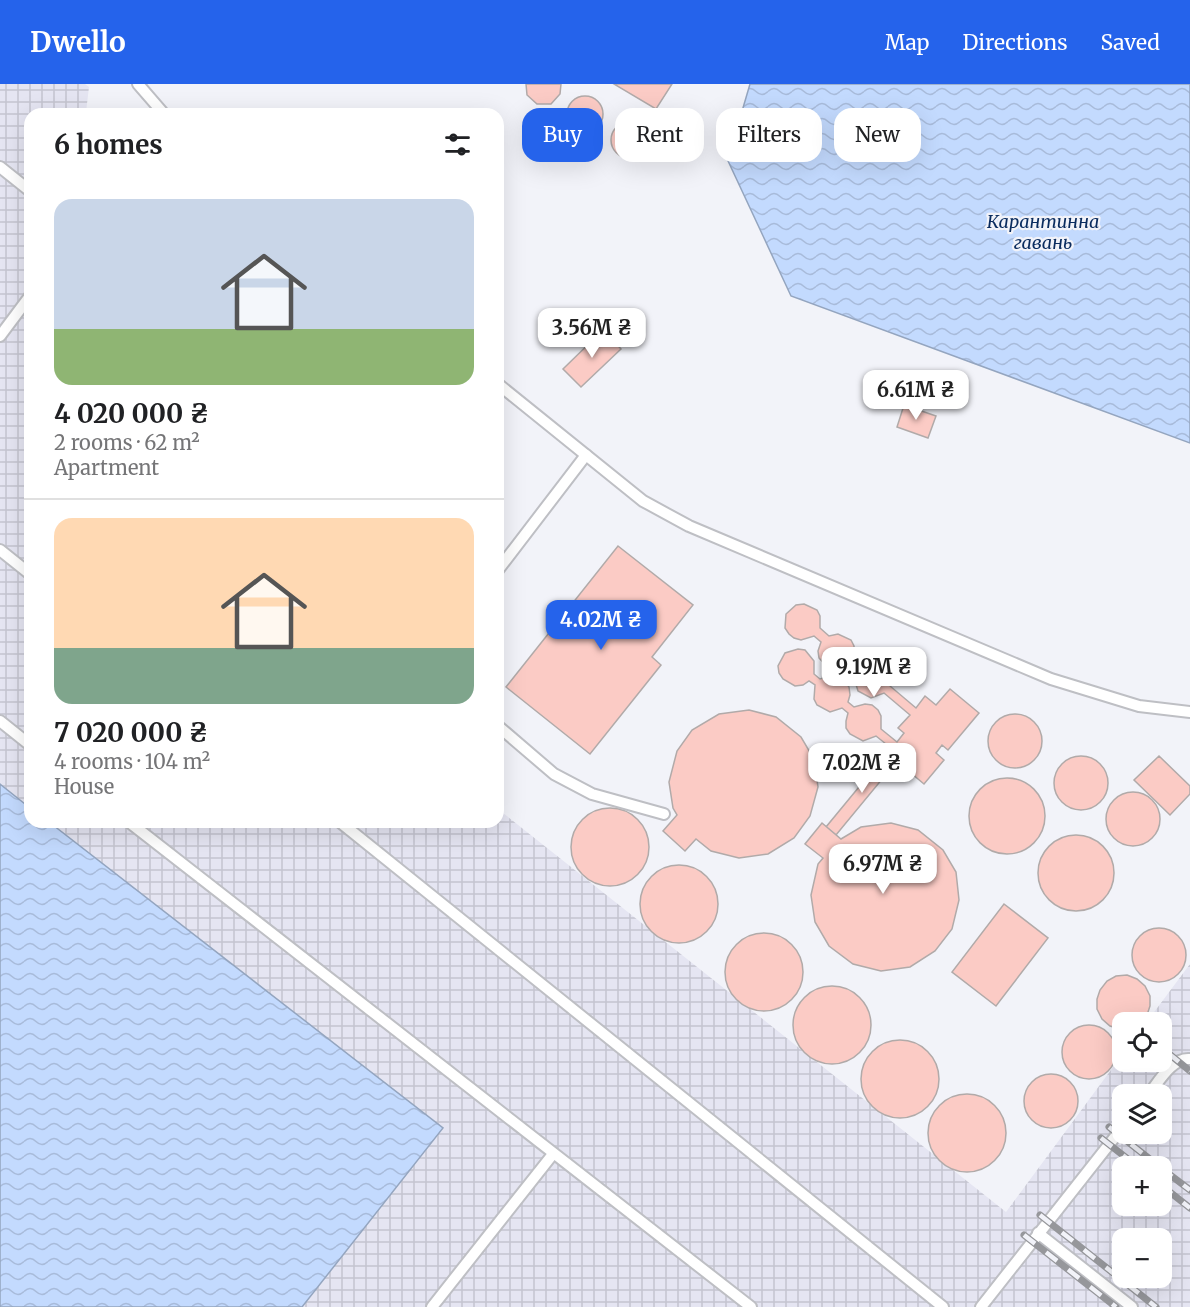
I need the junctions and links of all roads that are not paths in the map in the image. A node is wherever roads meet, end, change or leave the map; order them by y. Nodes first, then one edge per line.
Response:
1 (138, 84) edge
2 (159, 108) edge
3 (0, 167) edge
4 (24, 185) edge
5 (24, 304) edge
6 (0, 336) edge
7 (504, 389) edge
8 (586, 455) junction
9 (0, 550) edge
10 (504, 562) edge
11 (24, 569) edge
12 (1190, 712) edge
13 (0, 721) edge
14 (504, 731) edge
15 (24, 740) edge
16 (664, 814) dead end
17 (137, 828) edge
18 (347, 828) edge
19 (1190, 1059) edge
20 (1157, 1084) edge
21 (1112, 1140) edge
22 (553, 1154) junction
23 (1038, 1233) junction
24 (432, 1307) edge
25 (751, 1307) edge
26 (943, 1307) edge
27 (981, 1307) edge
28 (1132, 1307) edge

1 - 2 lane
3 - 4 lane
5 - 6 lane
7 - 8 lane
8 - 10 lane
8 - 12 lane
9 - 11 lane
13 - 15 lane
14 - 16 lane
17 - 22 lane
18 - 26 lane
19 - 20 lane
21 - 23 lane
22 - 24 lane
22 - 25 lane
23 - 27 lane
23 - 28 lane

